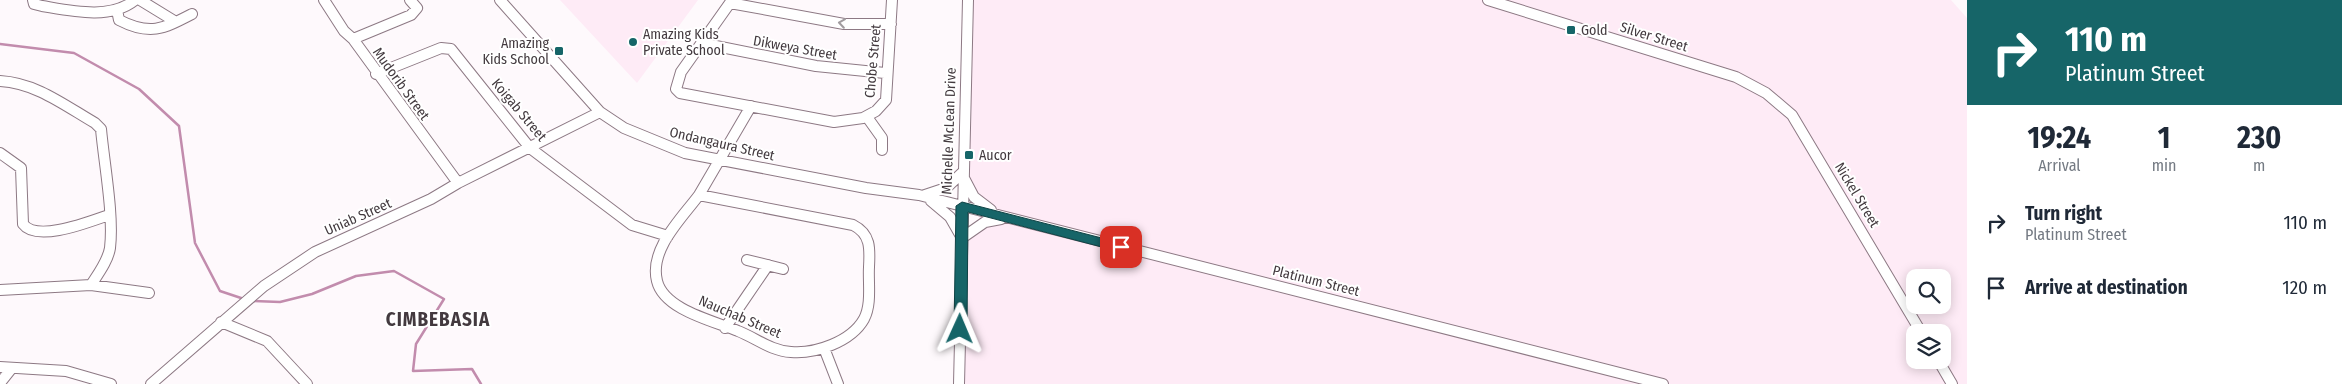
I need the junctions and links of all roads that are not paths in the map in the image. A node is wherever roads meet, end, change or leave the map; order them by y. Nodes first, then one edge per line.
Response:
1 (33, 0) edge
2 (135, 0) edge
3 (140, 0) edge
4 (324, 0) edge
5 (410, 0) edge
6 (500, 0) edge
7 (892, 0) edge
8 (968, 0) edge
9 (1488, 0) edge
10 (731, 2) edge
11 (117, 10) junction
12 (192, 14) dead end
13 (176, 22) junction
14 (891, 24) junction
15 (353, 39) junction
16 (701, 43) junction
17 (885, 73) junction
18 (376, 74) junction
19 (0, 81) edge
20 (1754, 84) joint
21 (751, 106) junction
22 (600, 112) junction
23 (867, 117) junction
24 (530, 148) junction
25 (882, 150) dead end
26 (0, 153) edge
27 (721, 160) junction
28 (962, 173) junction
29 (458, 183) junction
30 (700, 194) junction
31 (919, 195) junction
32 (962, 206) junction
33 (108, 215) junction
34 (1008, 219) junction
35 (668, 236) junction
36 (962, 238) junction
37 (747, 260) dead end
38 (768, 265) junction
39 (783, 269) dead end
40 (91, 285) junction
41 (0, 290) edge
42 (149, 293) dead end
43 (220, 322) junction
44 (1916, 324) edge
45 (724, 328) junction
46 (824, 348) junction
47 (6, 368) edge
48 (1943, 369) edge
49 (0, 383) edge
50 (111, 384) edge
51 (151, 384) edge
52 (307, 384) edge
53 (838, 384) edge
54 (959, 384) edge
55 (1663, 384) edge
56 (1952, 384) edge

1 - 11 street
2 - 11 street
3 - 13 street
4 - 15 street, Mudorib Street
5 - 15 street
6 - 22 street, Ondangaura Street
7 - 14 street, Chobe Street
8 - 28 street, Michelle McLean Drive
9 - 20 street, Silver Street
14 -> 10 street
10 - 16 street, Chobe Street
11 - 13 street
12 - 13 street
14 - 17 street, Chobe Street
15 - 18 street, Mudorib Street
16 - 17 street, Dikweya Street
16 - 21 street, Chobe Street
17 - 23 street, Chobe Street
18 - 24 street, Koigab Street
18 - 29 street, Mudorib Street
19 - 33 street
20 - 44 street, Nickel Street
21 - 23 street, Chobe Street
21 - 27 street
22 - 24 street, Uniab Street
22 - 27 street, Ondangaura Street
23 - 25 street
24 - 29 street, Uniab Street
24 - 35 street, Koigab Street
26 - 33 street
27 - 30 street, Nauchab Street
27 - 31 street, Ondangaura Street
28 - 31 street
28 - 32 street, Michelle McLean Drive
28 - 34 street
29 - 43 street, Uniab Street
30 - 35 street, Nauchab Street
30 - 46 street, Nauchab Street
31 - 32 street, Ondangaura Street
31 - 36 street
32 - 34 street, Platinum Street
32 - 36 street, Michelle McLean Drive
33 - 40 street
34 - 36 street
34 - 55 street, Platinum Street
35 - 45 street, Nauchab Street
36 - 54 street, Michelle McLean Drive
37 - 38 street
38 - 39 street
38 - 45 street
40 - 41 street
40 - 42 street
43 - 51 street, Uniab Street
43 - 52 street
45 - 46 street, Nauchab Street
46 - 53 street
47 - 49 street
47 - 50 street
48 - 56 street

